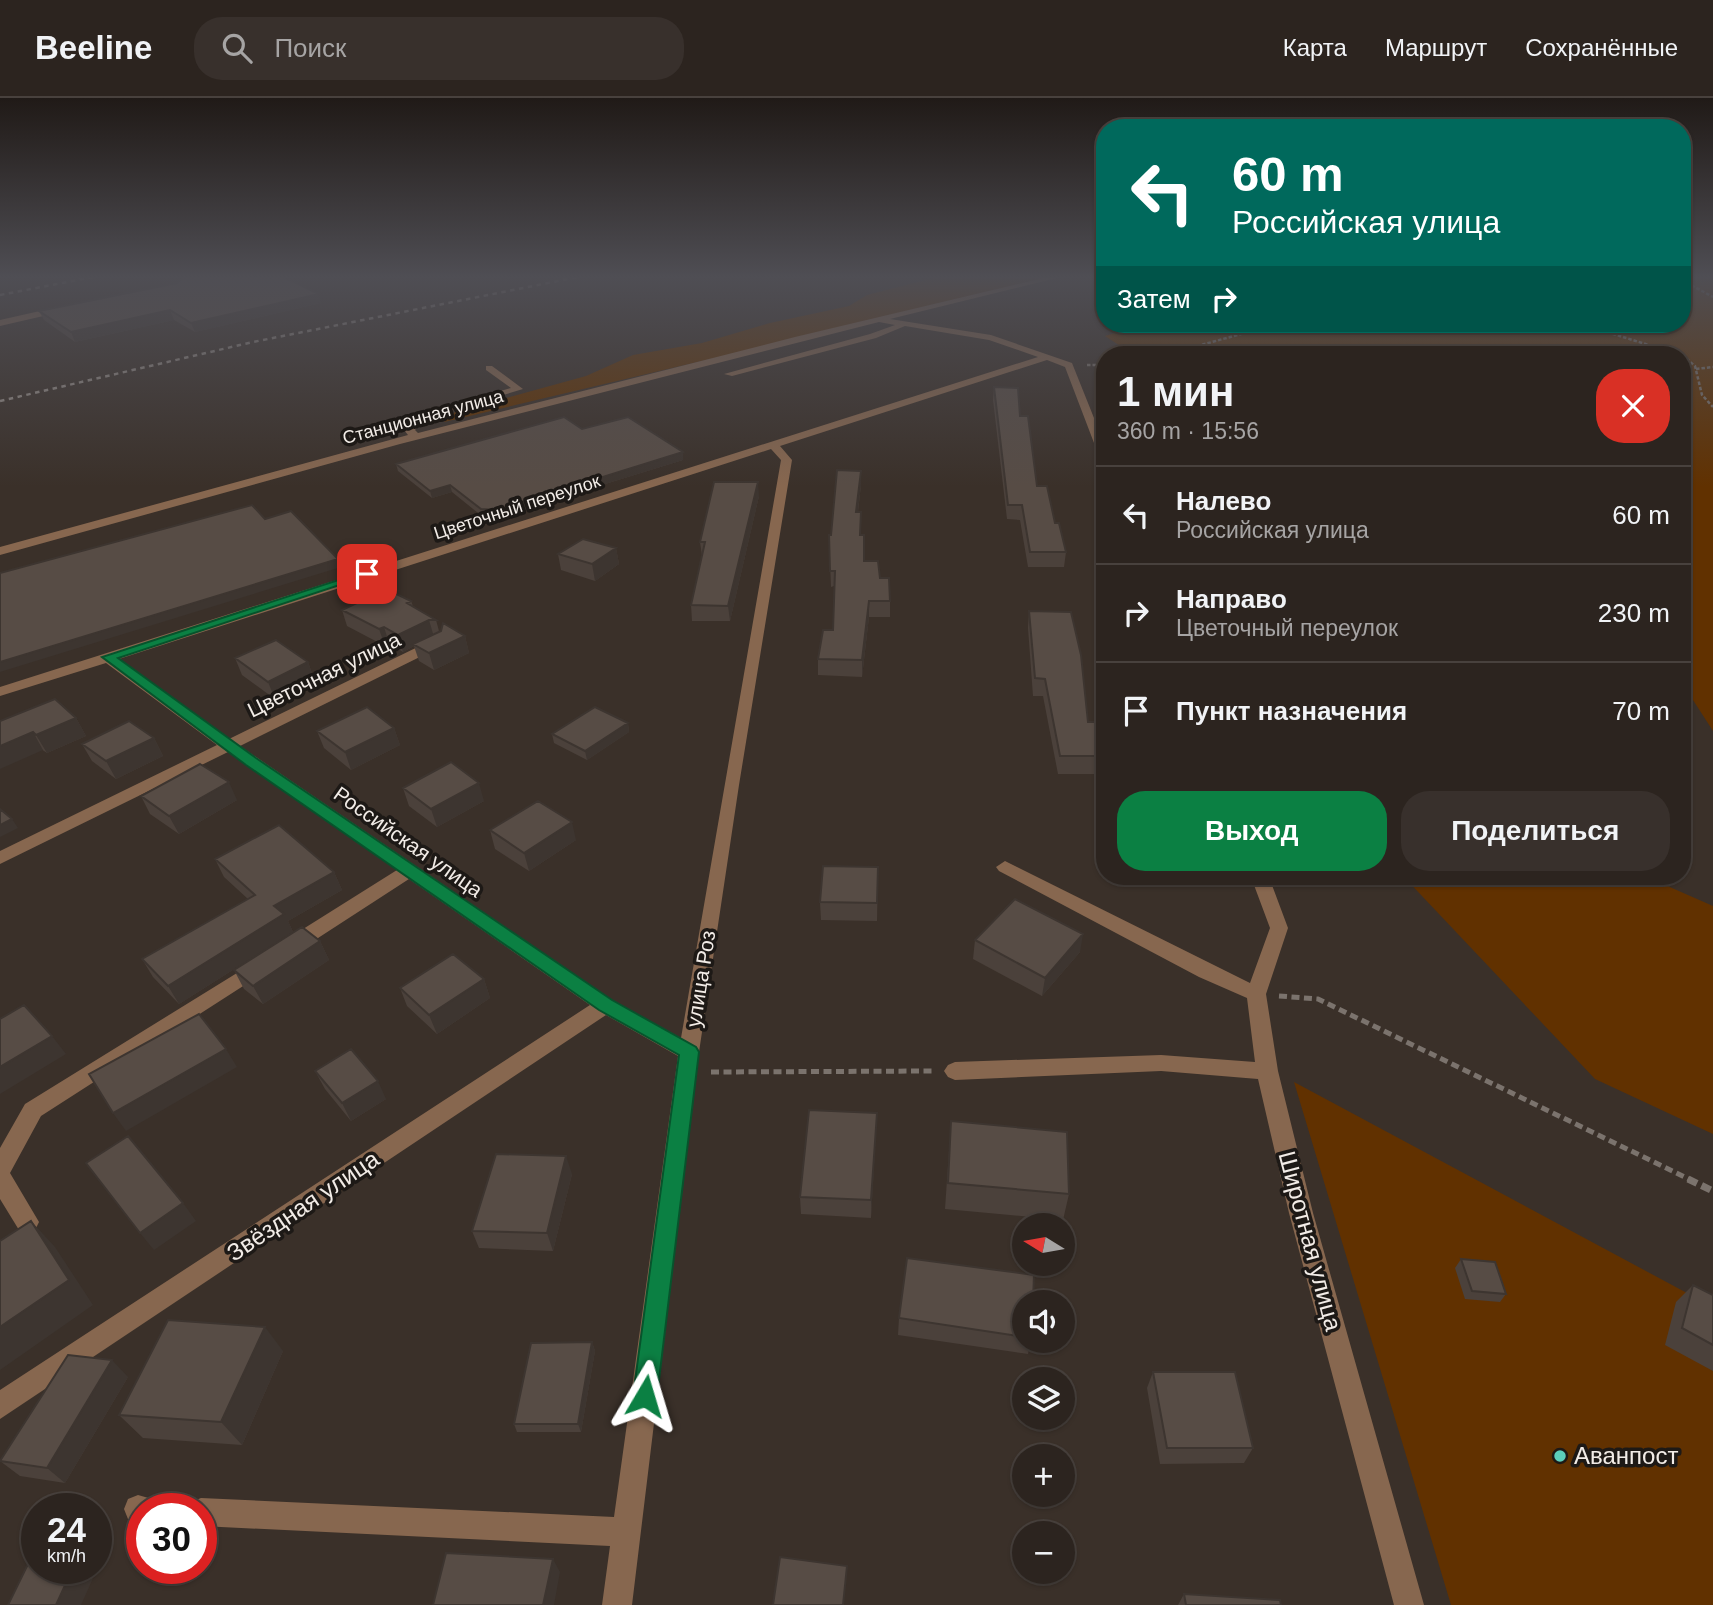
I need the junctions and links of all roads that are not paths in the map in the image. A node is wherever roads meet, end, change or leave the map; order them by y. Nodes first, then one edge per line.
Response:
1 (767, 346) edge
2 (834, 346) edge
3 (1013, 346) edge
4 (1045, 358) junction
5 (489, 368) dead end
6 (729, 374) dead end
7 (1096, 435) edge
8 (416, 437) junction
9 (772, 444) junction
10 (0, 551) edge
11 (440, 642) edge
12 (108, 657) junction
13 (0, 692) edge
14 (229, 746) junction
15 (0, 858) edge
16 (1005, 867) dead end
17 (409, 871) junction
18 (1263, 885) edge
19 (1256, 994) junction
20 (605, 1005) junction
21 (688, 1062) junction
22 (955, 1071) road end
23 (1267, 1071) junction
24 (0, 1169) edge
25 (0, 1178) edge
26 (27, 1222) edge
27 (0, 1406) edge
28 (217, 1513) edge
29 (628, 1532) junction
30 (617, 1605) edge
31 (1409, 1605) edge

1 - 8 street, Станционная улица
2 - 6 street
3 - 4 street
4 - 7 street
4 - 9 street, Цветочный переулок
5 - 8 street
8 - 10 street, Станционная улица
9 - 12 street, Цветочный переулок
9 - 21 street, улица Роз
11 - 14 street, Цветочная улица
12 - 13 street, Цветочный переулок
12 - 14 street, Российская улица
14 - 15 street, Цветочная улица
14 - 17 street, Российская улица
16 - 19 street
17 - 20 street, Российская улица
17 - 24 street
18 - 19 street, Широтная улица
19 - 23 street, Широтная улица
20 - 21 street, Российская улица
20 - 27 street, Звёздная улица
21 - 29 street, улица Роз
22 - 23 street
23 - 31 street, Широтная улица
25 - 26 street
28 - 29 street
29 - 30 street, улица Роз

